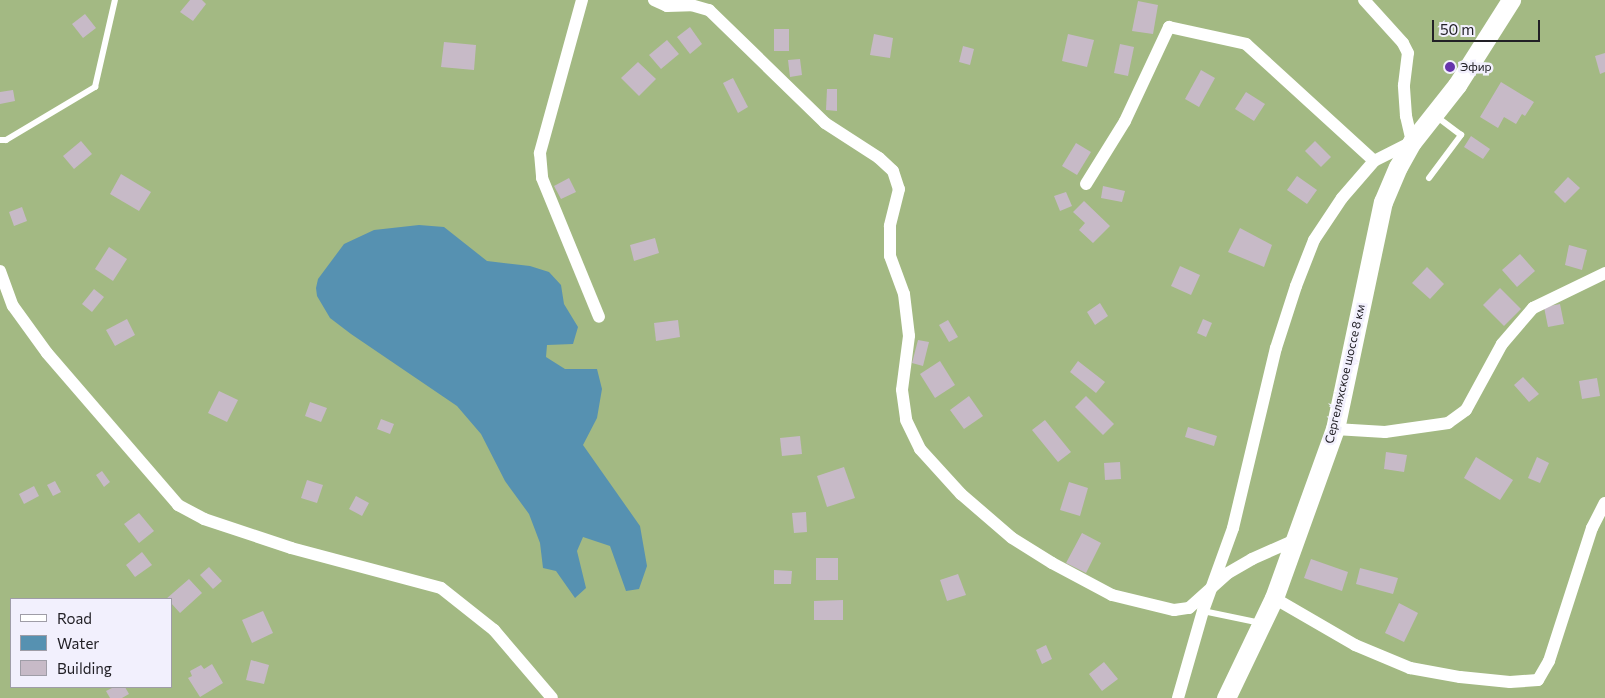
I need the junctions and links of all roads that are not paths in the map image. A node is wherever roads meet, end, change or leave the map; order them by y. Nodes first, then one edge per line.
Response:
1 (115, 0) edge
2 (582, 0) edge
3 (654, 0) edge
4 (1364, 0) edge
5 (1511, 0) edge
6 (1433, 114) junction
7 (0, 140) edge
8 (1412, 142) junction
9 (1374, 160) junction
10 (1429, 178) dead end
11 (1086, 184) dead end
12 (0, 271) edge
13 (1605, 273) edge
14 (599, 316) dead end
15 (1335, 429) junction
16 (1605, 503) edge
17 (1295, 540) junction
18 (1211, 590) junction
19 (1274, 598) junction
20 (1203, 612) junction
21 (1262, 623) junction
22 (552, 698) edge
23 (1178, 698) edge
24 (1226, 698) edge

1 - 7 lane
2 - 14 street
3 - 18 street
4 - 8 street
5 - 6 main road, Сергеляхское шоссе 8 км
6 - 8 main road, Сергеляхское шоссе 8 км
6 - 10 lane
8 - 9 street
8 - 15 main road, Сергеляхское шоссе 8 км
9 - 11 street
9 - 18 street
12 - 22 street
13 - 15 street
15 - 17 main road, Сергеляхское шоссе 8 км
16 - 19 street
17 - 18 street
17 - 19 main road, Сергеляхское шоссе 8 км
18 - 20 street
19 - 21 main road, Сергеляхское шоссе 8 км
20 - 21 lane
20 - 23 street
21 - 24 main road, Сергеляхское шоссе 8 км

